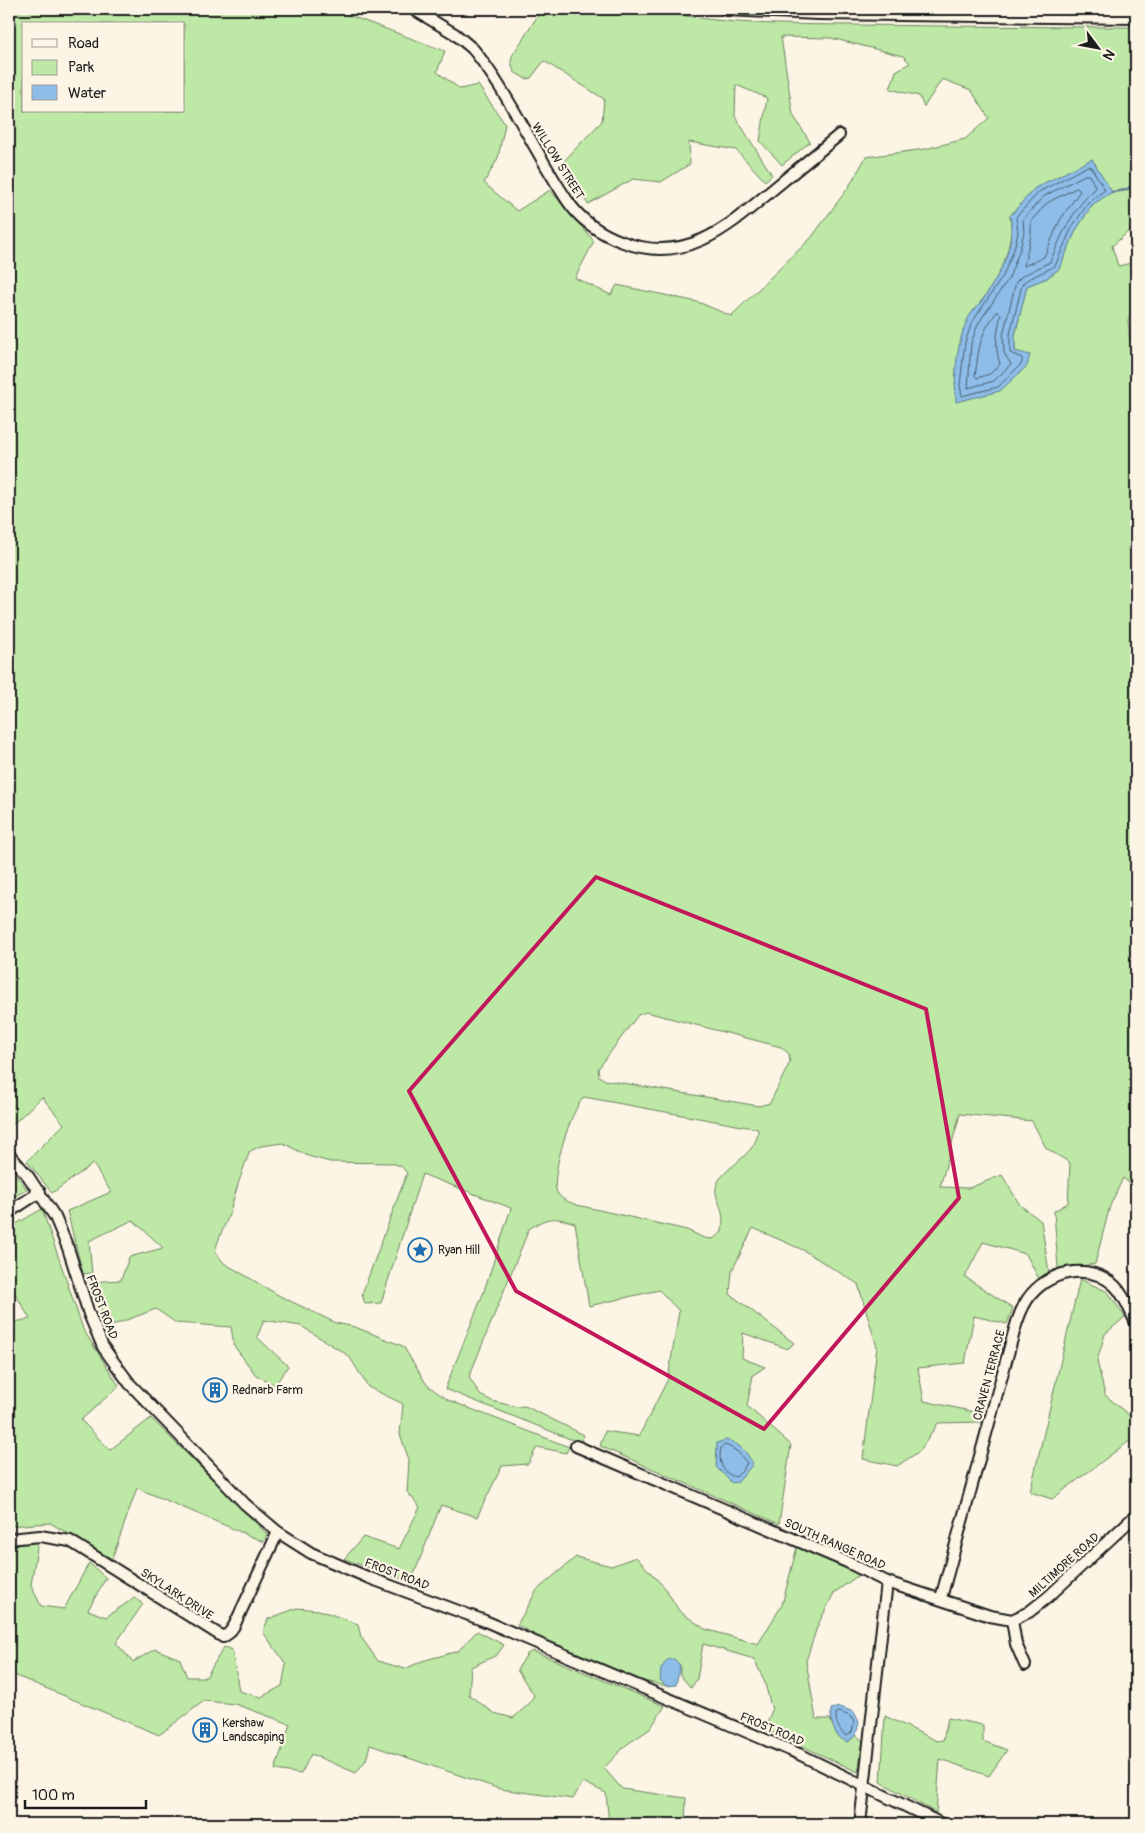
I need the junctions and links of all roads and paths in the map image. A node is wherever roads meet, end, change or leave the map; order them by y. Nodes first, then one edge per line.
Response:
1 (413, 9) edge
2 (726, 9) edge
3 (1136, 17) edge
4 (838, 136) dead end
5 (9, 1154) edge
6 (40, 1192) junction
7 (9, 1212) edge
8 (1136, 1323) edge
9 (576, 1446) dead end
10 (1136, 1515) edge
11 (278, 1532) junction
12 (9, 1540) edge
13 (887, 1582) junction
14 (941, 1598) junction
15 (1012, 1620) junction
16 (1025, 1665) dead end
17 (866, 1787) junction
18 (860, 1824) edge
19 (942, 1824) edge

1 - 4 street, WILLOW STREET
2 - 3 street
5 - 6 street, FROST ROAD
6 - 7 street
6 - 11 street, FROST ROAD
8 - 14 street, CRAVEN TERRACE
9 - 13 street, SOUTH RANGE ROAD
10 - 15 street, MILTIMORE ROAD
11 - 12 street, SKYLARK DRIVE
11 - 17 street, FROST ROAD
13 - 14 street
13 - 17 street, SOUTH RANGE ROAD
14 - 15 street
15 - 16 street
17 - 18 street, SOUTH RANGE ROAD
17 - 19 street, FROST ROAD

